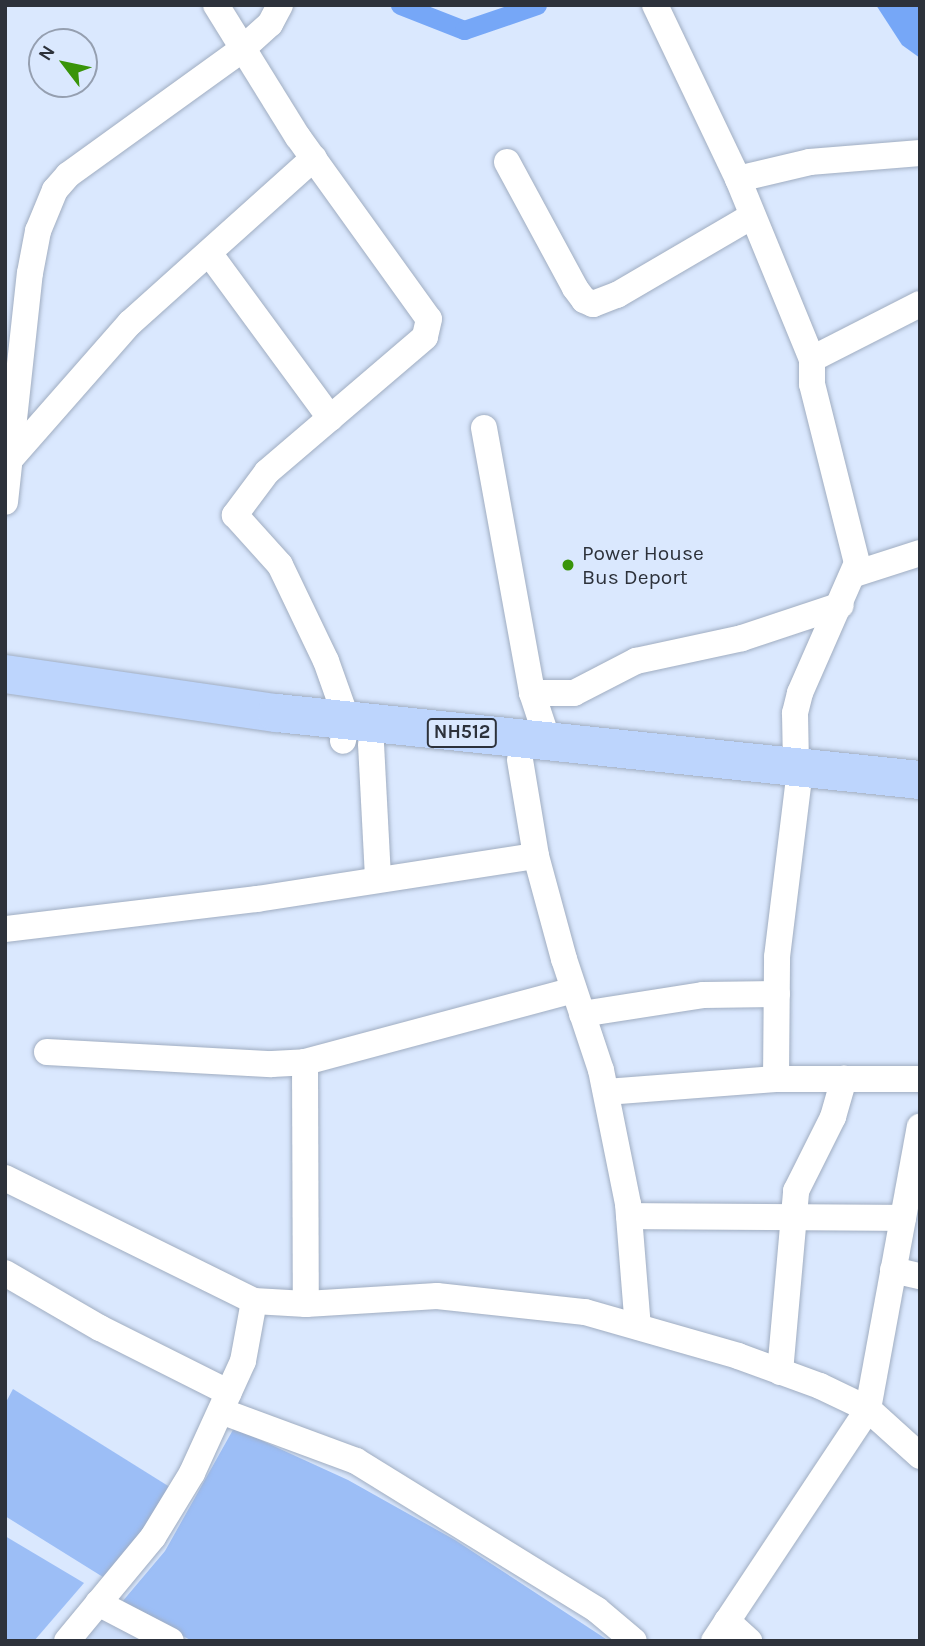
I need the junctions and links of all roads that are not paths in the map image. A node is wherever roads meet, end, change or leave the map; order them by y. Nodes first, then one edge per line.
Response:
1 (216, 5) edge
2 (280, 5) edge
3 (655, 5) edge
4 (241, 50) junction
5 (920, 153) edge
6 (314, 158) junction
7 (507, 162) dead end
8 (738, 179) junction
9 (752, 216) junction
10 (209, 253) junction
11 (920, 304) edge
12 (812, 359) junction
13 (330, 418) junction
14 (484, 428) dead end
15 (13, 456) junction
16 (5, 502) edge
17 (920, 552) edge
18 (855, 574) junction
19 (841, 605) junction
20 (5, 674) edge
21 (532, 693) junction
22 (5, 694) edge
23 (354, 735) junction
24 (534, 751) junction
25 (797, 776) junction
26 (920, 780) edge
27 (920, 801) edge
28 (536, 856) junction
29 (379, 878) junction
30 (5, 929) edge
31 (777, 994) junction
32 (578, 1002) junction
33 (47, 1052) dead end
34 (305, 1062) junction
35 (776, 1079) junction
36 (844, 1079) junction
37 (920, 1079) edge
38 (606, 1092) junction
39 (920, 1127) edge
40 (5, 1178) edge
41 (791, 1215) junction
42 (629, 1216) junction
43 (903, 1218) junction
44 (894, 1270) junction
45 (5, 1273) edge
46 (920, 1276) edge
47 (254, 1301) junction
48 (306, 1304) junction
49 (638, 1327) junction
50 (780, 1372) junction
51 (225, 1402) junction
52 (868, 1409) junction
53 (920, 1456) edge
54 (98, 1603) junction
55 (720, 1631) edge
56 (67, 1641) edge
57 (171, 1641) edge
58 (634, 1641) edge
59 (749, 1641) edge

1 - 4 street
2 - 4 street
3 - 8 street
4 - 6 street
4 - 15 street
5 - 8 street
6 - 10 street
6 - 13 street
7 - 9 street
8 - 9 street
9 - 12 street
10 - 13 street
10 - 15 street
11 - 12 street
12 - 18 street
13 - 23 street
14 - 21 street
15 - 16 street
17 - 18 street
18 - 19 street
19 - 21 street
19 - 25 street
20 - 23 highway, NH512
21 - 24 street
22 - 23 highway, NH512
23 - 24 highway, NH512
23 - 29 street
24 - 25 highway, NH512
24 - 28 street
25 - 26 highway, NH512
25 - 27 highway, NH512
25 - 31 street
28 - 29 street
28 - 32 street
29 - 30 street
31 - 32 street
31 - 35 street
32 - 34 street
32 - 38 street
33 - 34 street
34 - 48 street
35 - 36 street
35 - 38 street
36 - 37 street
36 - 41 street
38 - 42 street
39 - 43 street
40 - 47 street
41 - 42 street
41 - 43 street
41 - 50 street
42 - 49 street
43 - 44 street
44 - 46 street
44 - 52 street
45 - 51 street
47 - 48 street
47 - 51 street
48 - 49 street
49 - 50 street
50 - 52 street
51 - 54 street
51 - 58 street
52 - 53 street
52 - 55 street
54 - 56 street
54 - 57 street
55 - 59 street

